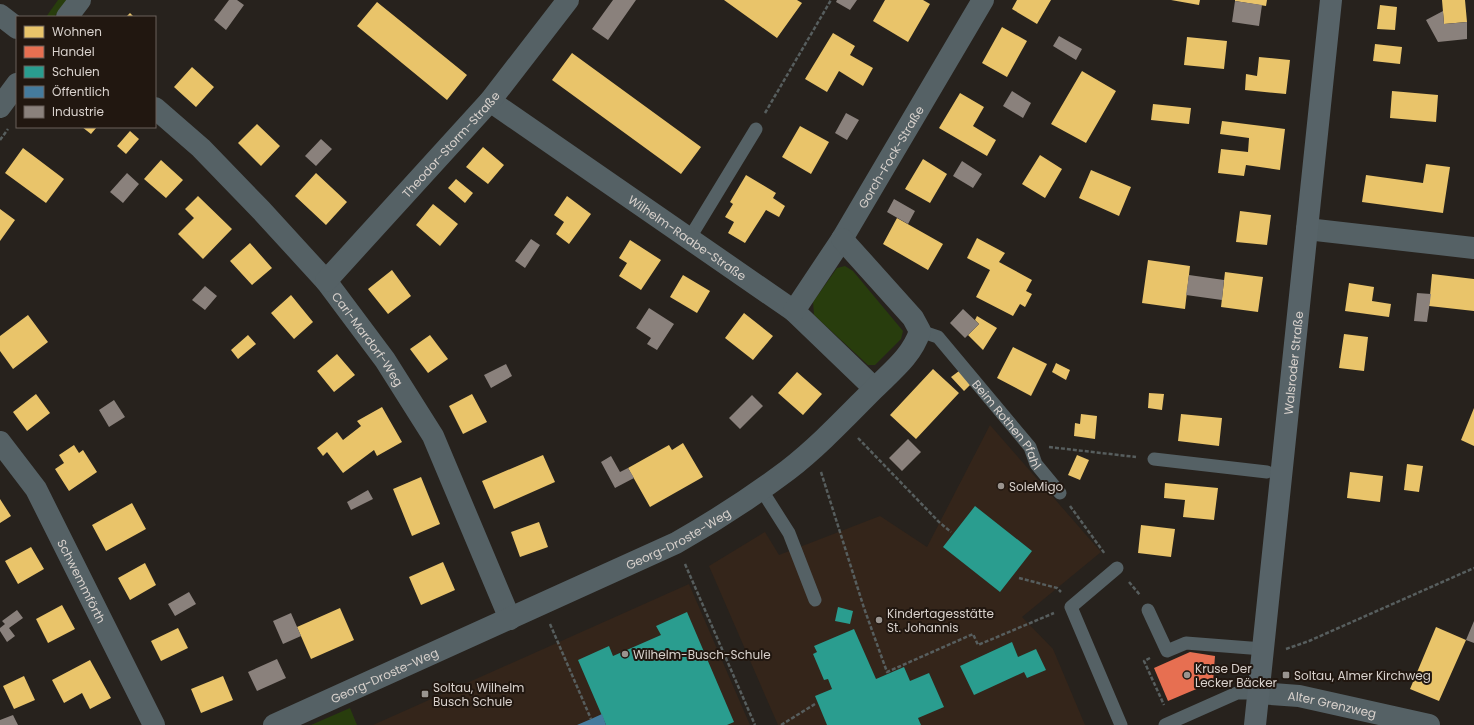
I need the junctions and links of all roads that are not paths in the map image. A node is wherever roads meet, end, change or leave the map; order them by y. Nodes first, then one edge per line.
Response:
1 (80, 0) edge
2 (568, 0) edge
3 (983, 0) edge
4 (1331, 0) edge
5 (0, 15) edge
6 (68, 16) edge
7 (16, 27) edge
8 (16, 85) edge
9 (490, 101) junction
10 (0, 107) edge
11 (156, 109) edge
12 (756, 130) road end
13 (1307, 230) junction
14 (689, 239) junction
15 (842, 239) junction
16 (1474, 248) edge
17 (326, 281) junction
18 (794, 311) junction
19 (920, 331) junction
20 (874, 388) junction
21 (0, 442) edge
22 (1154, 459) road end
23 (1267, 472) dead end
24 (761, 489) junction
25 (1060, 493) road end
26 (1117, 568) dead end
27 (815, 600) dead end
28 (1148, 610) dead end
29 (510, 619) junction
30 (1263, 649) junction
31 (1258, 693) junction
32 (1168, 723) edge
33 (154, 725) edge
34 (274, 725) edge
35 (1121, 725) edge
36 (1255, 725) edge
37 (1429, 725) edge

1 - 6 street
2 - 9 street, Theodor-Storm-Straße
3 - 15 street, Gorch-Fock-Straße
4 - 13 main road, Walsroder Straße
5 - 7 street
8 - 10 street
9 - 14 street, Wilhelm-Raabe-Straße
9 - 17 street, Theodor-Storm-Straße
11 - 17 street, Carl-Mardorf-Weg
12 - 14 lane
13 - 16 street
13 - 30 main road, Walsroder Straße
14 - 18 street, Wilhelm-Raabe-Straße
15 - 18 street, Gorch-Fock-Straße
15 - 19 street
17 - 29 street, Carl-Mardorf-Weg
18 - 20 street, Wilhelm-Raabe-Straße
19 - 20 street, Georg-Droste-Weg
19 - 25 lane, Beim Rothen Pfahl
20 - 24 street, Georg-Droste-Weg
21 - 33 street, Schwemmförth
22 - 23 lane
24 - 27 lane
24 - 29 street, Georg-Droste-Weg
26 - 35 lane
28 - 30 lane
29 - 34 street, Georg-Droste-Weg
30 - 31 main road, Walsroder Straße
31 - 32 lane
31 - 36 main road, Walsroder Straße
31 - 37 street, Alter Grenzweg

